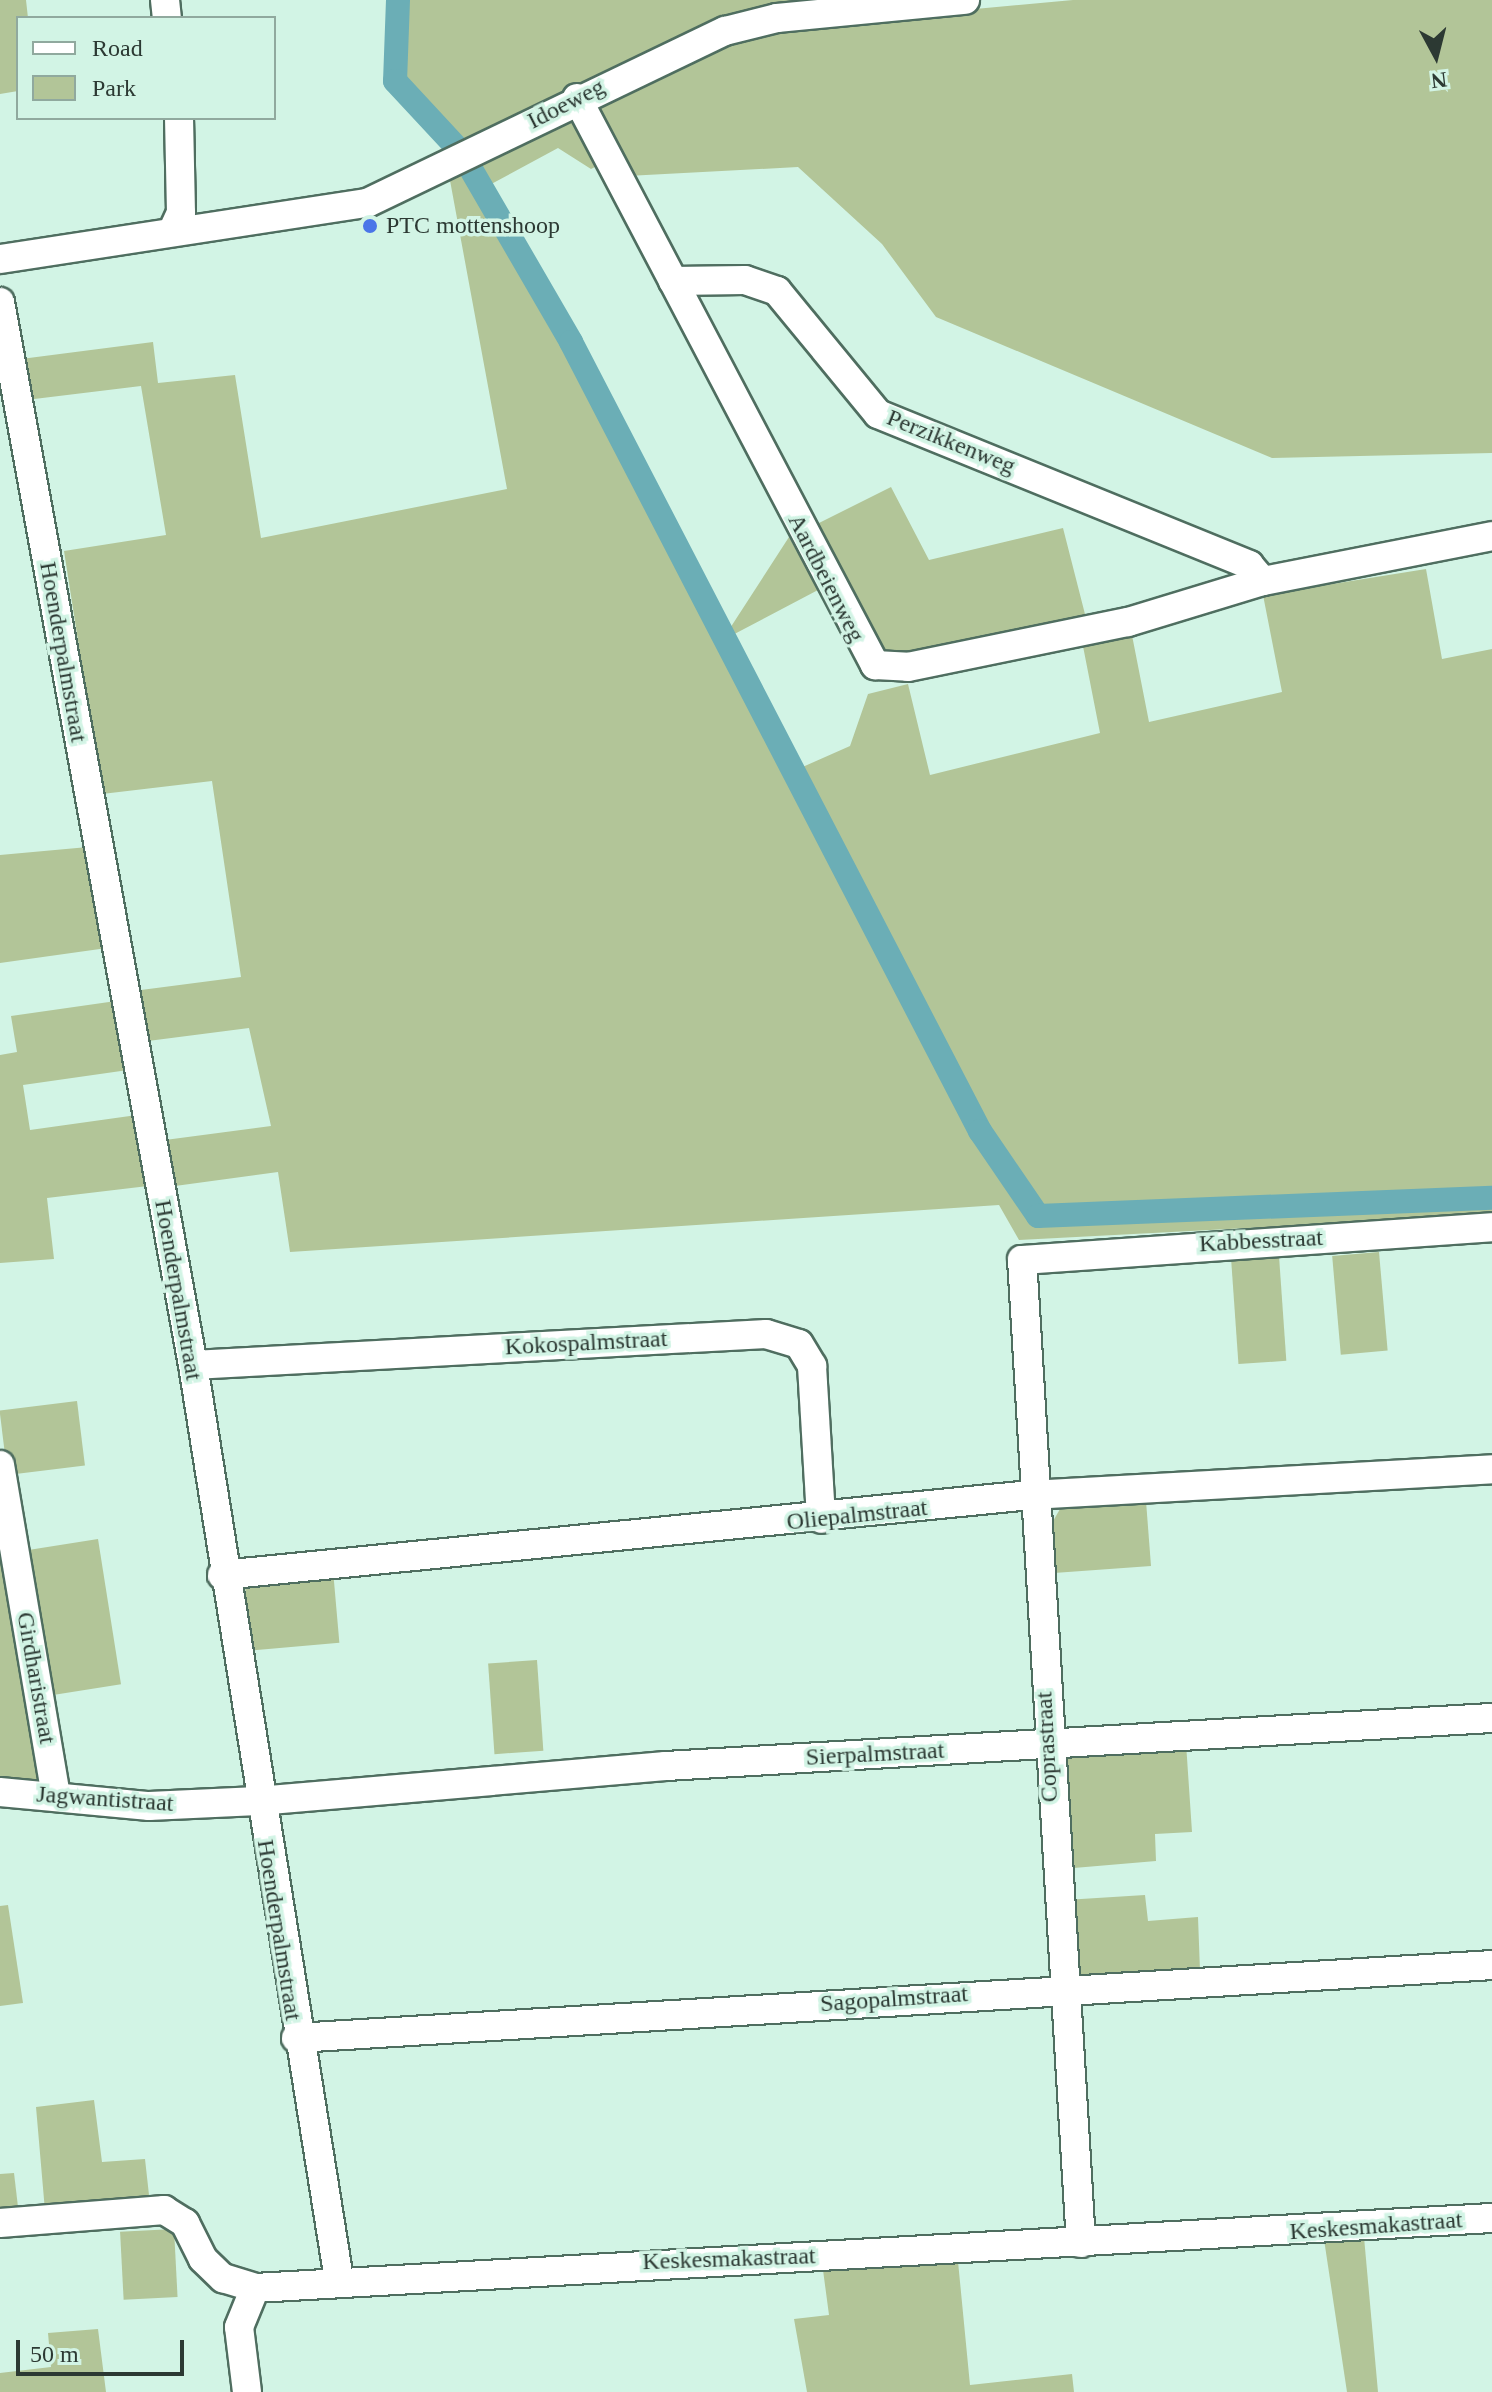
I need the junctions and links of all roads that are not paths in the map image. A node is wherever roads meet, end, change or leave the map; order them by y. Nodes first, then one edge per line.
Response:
1 (965, 0) edge
2 (577, 98) junction
3 (179, 120) edge
4 (173, 230) junction
5 (0, 259) edge
6 (673, 281) junction
7 (0, 302) edge
8 (1492, 536) edge
9 (1263, 581) junction
10 (1492, 1227) edge
11 (1030, 1255) joint
12 (193, 1365) junction
13 (0, 1465) edge
14 (1492, 1469) edge
15 (1031, 1495) junction
16 (821, 1519) junction
17 (222, 1575) junction
18 (1492, 1718) edge
19 (1047, 1744) junction
20 (0, 1792) edge
21 (56, 1795) junction
22 (258, 1801) junction
23 (1492, 1965) edge
24 (1061, 1988) junction
25 (296, 2038) junction
26 (1492, 2218) edge
27 (0, 2223) edge
28 (1081, 2243) junction
29 (339, 2280) junction
30 (255, 2288) junction
31 (247, 2392) edge

1 - 2 street, Idoeweg
2 - 4 street, Idoeweg
2 - 6 street, Aardbeienweg
3 - 4 street
4 - 5 street, Idoeweg
6 - 9 street, Perzikkenweg
6 - 9 street, Aardbeienweg
7 - 12 street, Hoenderpalmstraat
8 - 9 street, Aardbeienweg
10 - 11 street, Kabbesstraat
11 - 15 street, Coprastraat
12 - 16 street, Kokospalmstraat
12 - 17 street, Hoenderpalmstraat
13 - 21 street, Girdharistraat
14 - 15 street, Oliepalmstraat
15 - 16 street, Oliepalmstraat
15 - 19 street, Coprastraat
16 - 17 street, Oliepalmstraat
17 - 22 street, Hoenderpalmstraat
18 - 19 street, Sierpalmstraat
19 - 22 street, Sierpalmstraat
19 - 24 street, Coprastraat
20 - 21 street, Jagwantistraat
21 - 22 street, Jagwantistraat
22 - 25 street, Hoenderpalmstraat
23 - 24 street, Sagopalmstraat
24 - 25 street, Sagopalmstraat
24 - 28 street, Coprastraat
25 - 29 street, Hoenderpalmstraat
26 - 28 street, Keskesmakastraat
27 - 30 street, Keskesmakastraat
28 - 29 street, Keskesmakastraat
29 - 30 street, Keskesmakastraat
30 - 31 street

